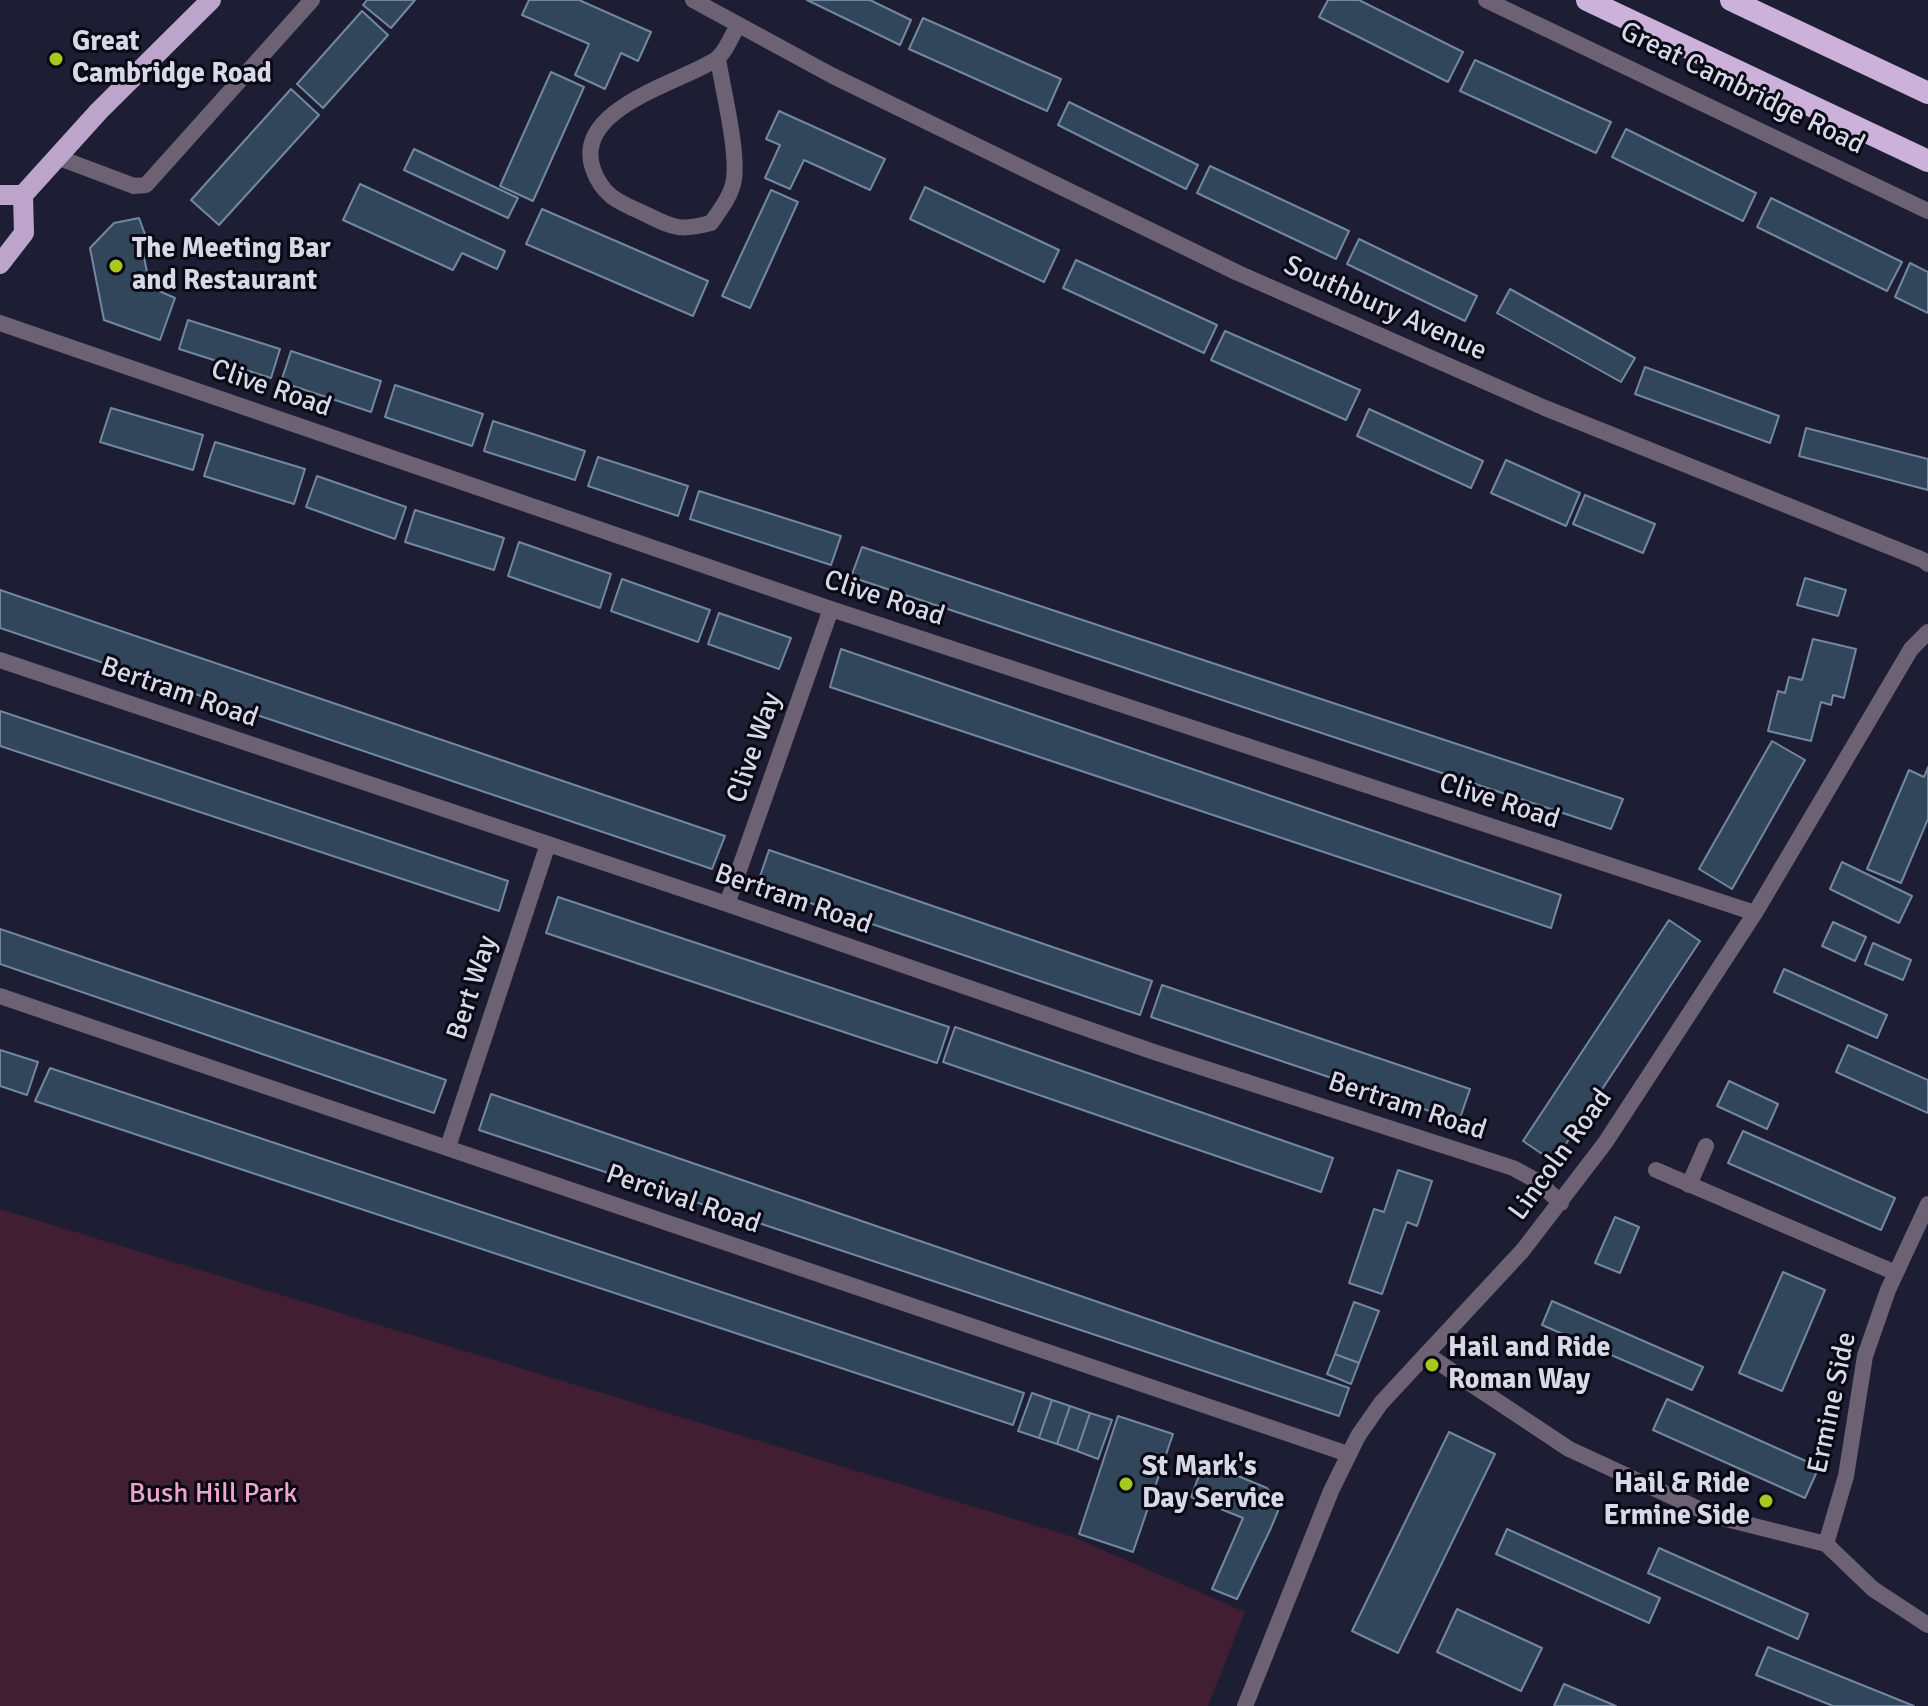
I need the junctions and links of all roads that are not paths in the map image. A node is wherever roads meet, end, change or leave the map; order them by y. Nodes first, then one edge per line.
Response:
1 (211, 0) edge
2 (312, 0) edge
3 (693, 0) edge
4 (1486, 0) edge
5 (1587, 0) edge
6 (1731, 0) edge
7 (738, 25) junction
8 (718, 59) junction
9 (1928, 93) edge
10 (57, 157) junction
11 (1928, 161) edge
12 (0, 195) edge
13 (23, 195) junction
14 (1928, 211) edge
15 (0, 264) edge
16 (0, 323) edge
17 (1928, 564) edge
18 (831, 609) junction
19 (1928, 632) edge
20 (0, 660) edge
21 (548, 844) junction
22 (727, 904) junction
23 (1755, 913) junction
24 (0, 996) edge
25 (1706, 1146) dead end
26 (448, 1147) junction
27 (1656, 1170) dead end
28 (1689, 1185) junction
29 (1561, 1203) junction
30 (1928, 1204) edge
31 (1896, 1273) junction
32 (1426, 1354) junction
33 (1348, 1454) junction
34 (1826, 1544) junction
35 (1928, 1625) edge
36 (1245, 1706) edge

1 - 10 main road
2 - 10 street
3 - 7 street, Southbury Avenue
4 - 14 street, Great Cambridge Road
5 - 11 highway, Great Cambridge Road
6 - 9 highway
7 - 8 street
7 - 17 street, Southbury Avenue
8 - 8 street
10 - 13 main road
12 - 13 main road
13 - 15 main road
16 - 18 street, Clive Road
18 - 22 street, Clive Way
18 - 23 street, Clive Road
19 - 23 street, Lincoln Road
20 - 21 street, Bertram Road
21 - 22 street, Bertram Road
21 - 26 street, Bert Way
22 - 29 street, Bertram Road
23 - 29 street, Lincoln Road
24 - 26 street, Percival Road
25 - 28 street
26 - 33 street, Percival Road
27 - 28 street
28 - 31 street
29 - 32 street, Lincoln Road
30 - 31 street, Ermine Side
31 - 34 street, Ermine Side
32 - 33 street, Lincoln Road
32 - 34 street
33 - 36 street, Lincoln Road
34 - 35 street

